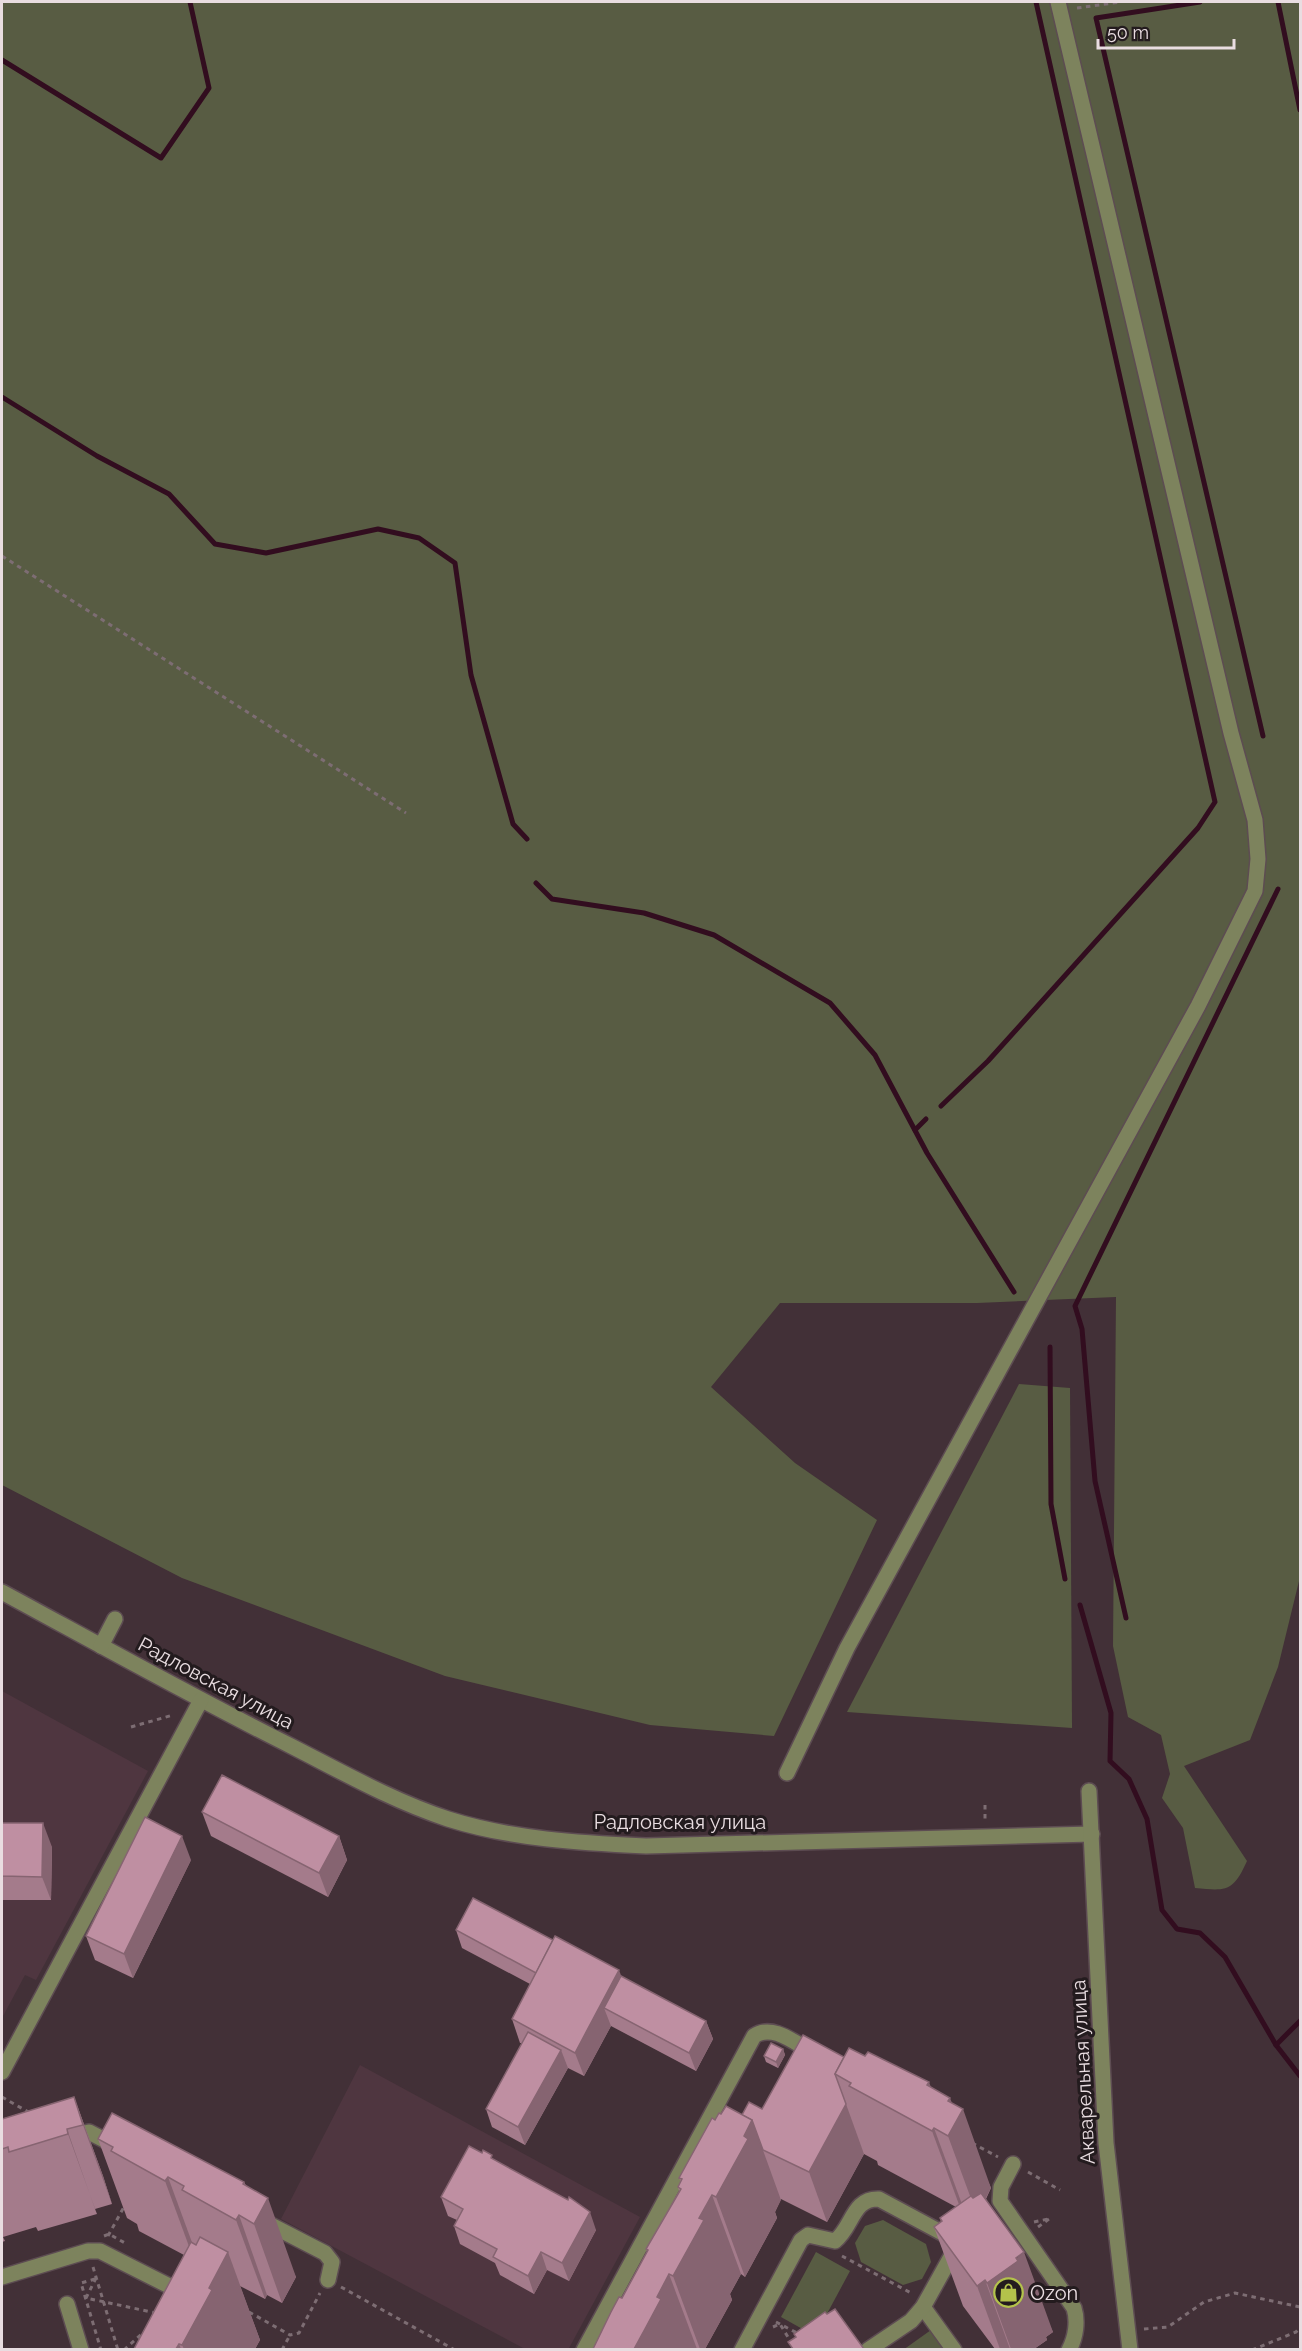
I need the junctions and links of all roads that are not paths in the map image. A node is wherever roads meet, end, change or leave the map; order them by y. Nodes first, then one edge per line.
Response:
1 (1059, 6) edge
2 (2, 1592) edge
3 (115, 1619) dead end
4 (101, 1646) junction
5 (201, 1700) junction
6 (787, 1773) dead end
7 (1089, 1791) dead end
8 (1092, 1834) junction
9 (829, 2062) edge
10 (2, 2072) edge
11 (53, 2142) edge
12 (128, 2152) edge
13 (1013, 2164) road end
14 (252, 2216) edge
15 (2, 2277) edge
16 (328, 2280) road end
17 (67, 2304) dead end
18 (925, 2304) junction
19 (194, 2312) edge
20 (81, 2349) edge
21 (584, 2349) edge
22 (742, 2349) edge
23 (871, 2349) edge
24 (954, 2349) edge
25 (1069, 2349) edge
26 (1130, 2349) edge

1 - 6 street
2 - 4 street, Радловская улица
3 - 4 street
4 - 5 street, Радловская улица
5 - 8 street, Радловская улица
5 - 10 street
7 - 8 street, Акварельная улица
8 - 26 street, Акварельная улица
9 - 21 street
11 - 12 street
13 - 25 street
14 - 16 street
15 - 19 street
17 - 20 street
18 - 22 street
18 - 23 street
18 - 24 street

